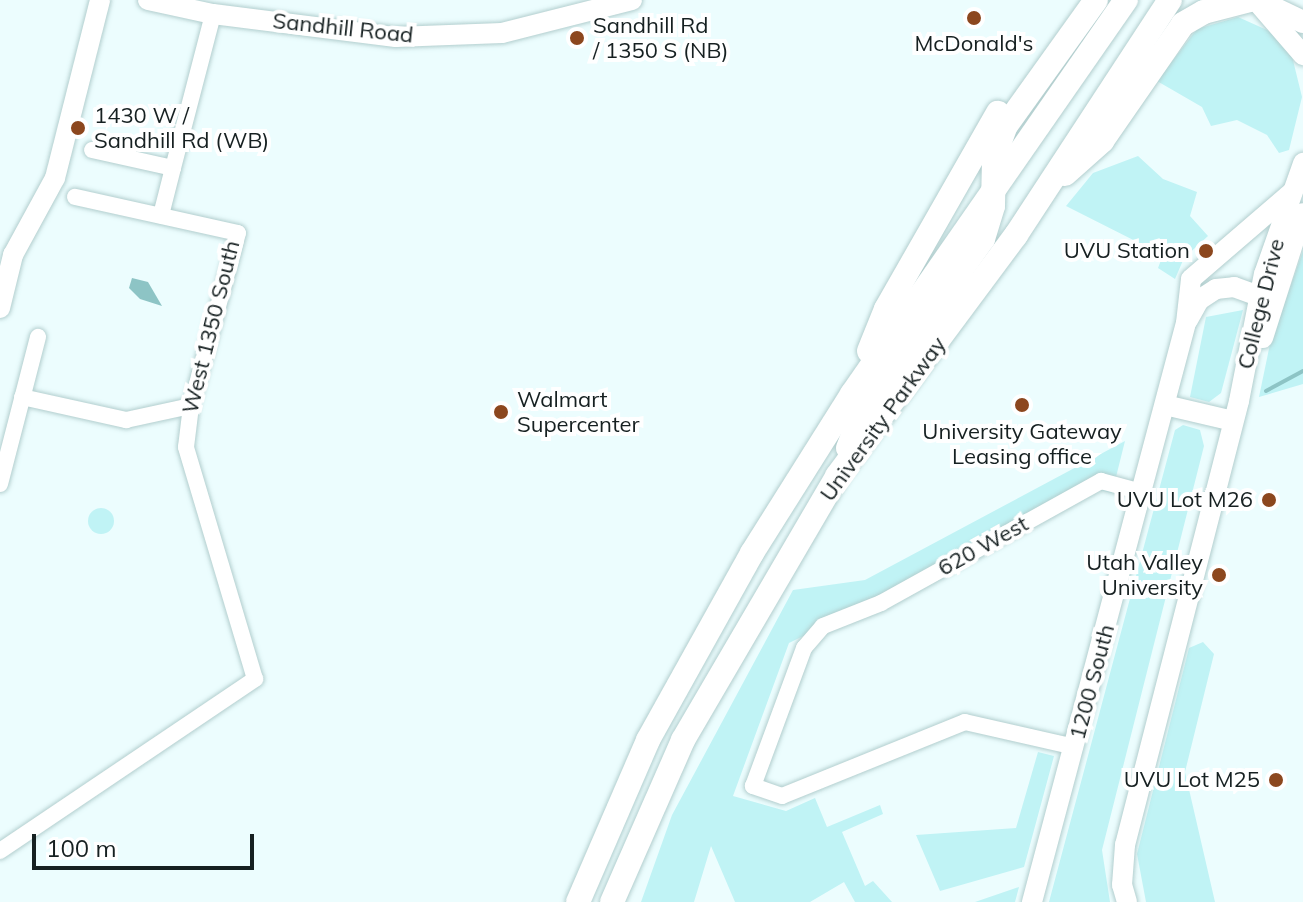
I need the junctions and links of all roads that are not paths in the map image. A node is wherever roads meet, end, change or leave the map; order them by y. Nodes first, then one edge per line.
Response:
1 (100, 0) edge
2 (148, 0) edge
3 (632, 0) edge
4 (1078, 0) edge
5 (1096, 0) edge
6 (1126, 0) edge
7 (1170, 0) edge
8 (1254, 0) edge
9 (213, 14) junction
10 (1303, 22) edge
11 (1303, 55) edge
12 (92, 150) dead end
13 (1302, 163) edge
14 (173, 168) junction
15 (993, 189) junction
16 (1292, 192) junction
17 (75, 197) dead end
18 (1037, 200) junction
19 (1303, 213) edge
20 (161, 215) junction
21 (1259, 296) junction
22 (0, 308) edge
23 (1186, 323) junction
24 (38, 337) dead end
25 (852, 394) junction
26 (22, 397) junction
27 (1165, 405) junction
28 (191, 406) junction
29 (1236, 411) junction
30 (837, 476) junction
31 (0, 484) edge
32 (1142, 492) junction
33 (1075, 747) junction
34 (0, 851) edge
35 (578, 902) edge
36 (612, 902) edge
37 (1032, 902) edge
38 (1127, 902) edge

1 - 22 street
2 - 9 street, Sandhill Road
3 - 9 street, Sandhill Road
4 - 25 main road
5 - 15 main road
6 - 15 main road, University Parkway
7 - 18 main road, University Parkway
8 - 10 main road
8 - 11 street
8 - 18 main road
9 - 14 street
12 - 14 street
13 - 16 street, College Drive
14 - 20 street
15 - 25 main road, University Parkway
15 - 30 main road
16 - 21 street, College Drive
16 - 23 street, 1200 South
17 - 20 street
18 - 30 main road, University Parkway
19 - 29 street, College Drive
20 - 28 street, West 1350 South
21 - 23 street, 1200 South
21 - 29 street, College Drive
23 - 27 street, 1200 South
24 - 26 street
25 - 35 main road, University Parkway
26 - 28 street
26 - 31 street
27 - 29 street
27 - 32 street, 1200 South
28 - 34 street, West 1350 South
29 - 38 street, College Drive
30 - 36 main road, University Parkway
32 - 33 street, 1200 South
32 - 33 street, 620 West
33 - 37 street, 1200 South

